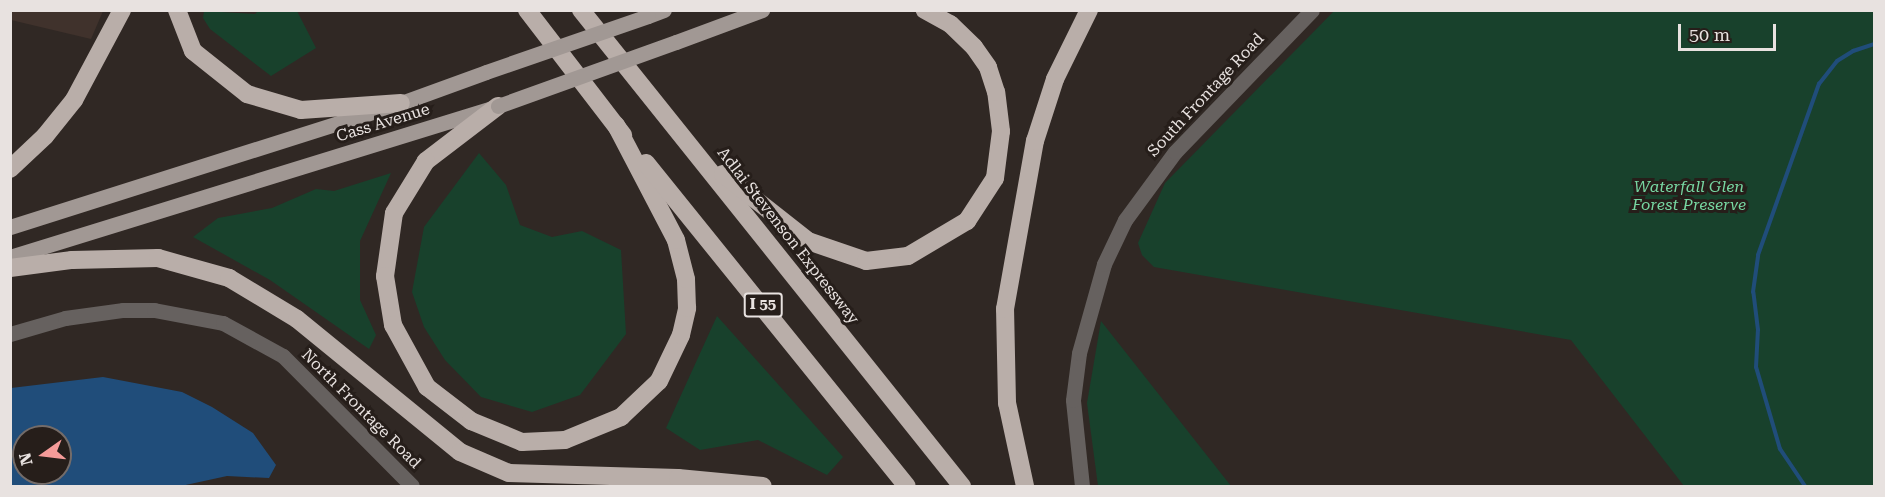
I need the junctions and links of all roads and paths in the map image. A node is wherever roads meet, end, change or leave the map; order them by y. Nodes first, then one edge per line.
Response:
1 (122, 10) edge
2 (177, 10) edge
3 (527, 10) edge
4 (581, 10) edge
5 (762, 10) edge
6 (925, 10) edge
7 (1089, 10) edge
8 (1312, 10) edge
9 (656, 12) edge
10 (401, 103) junction
11 (498, 106) junction
12 (616, 125) junction
13 (699, 154) junction
14 (10, 170) edge
15 (10, 227) edge
16 (10, 257) edge
17 (10, 268) edge
18 (10, 334) edge
19 (412, 486) edge
20 (763, 486) edge
21 (907, 486) edge
22 (962, 486) edge
23 (1025, 486) edge
24 (1082, 486) edge

1 - 14 highway
2 - 10 highway
3 - 12 highway, I 55
4 - 13 highway, Adlai Stevenson Expressway / I 55
5 - 11 main road, Cass Avenue, bridge
6 - 13 highway
7 - 23 highway
8 - 24 street, South Frontage Road
9 - 10 main road, Cass Avenue, bridge
10 - 15 main road, Cass Avenue
11 - 12 highway
11 - 16 main road, Cass Avenue
12 - 21 highway, I 55
13 - 22 highway, Adlai Stevenson Expressway / I 55
17 - 20 highway
18 - 19 street, North Frontage Road

